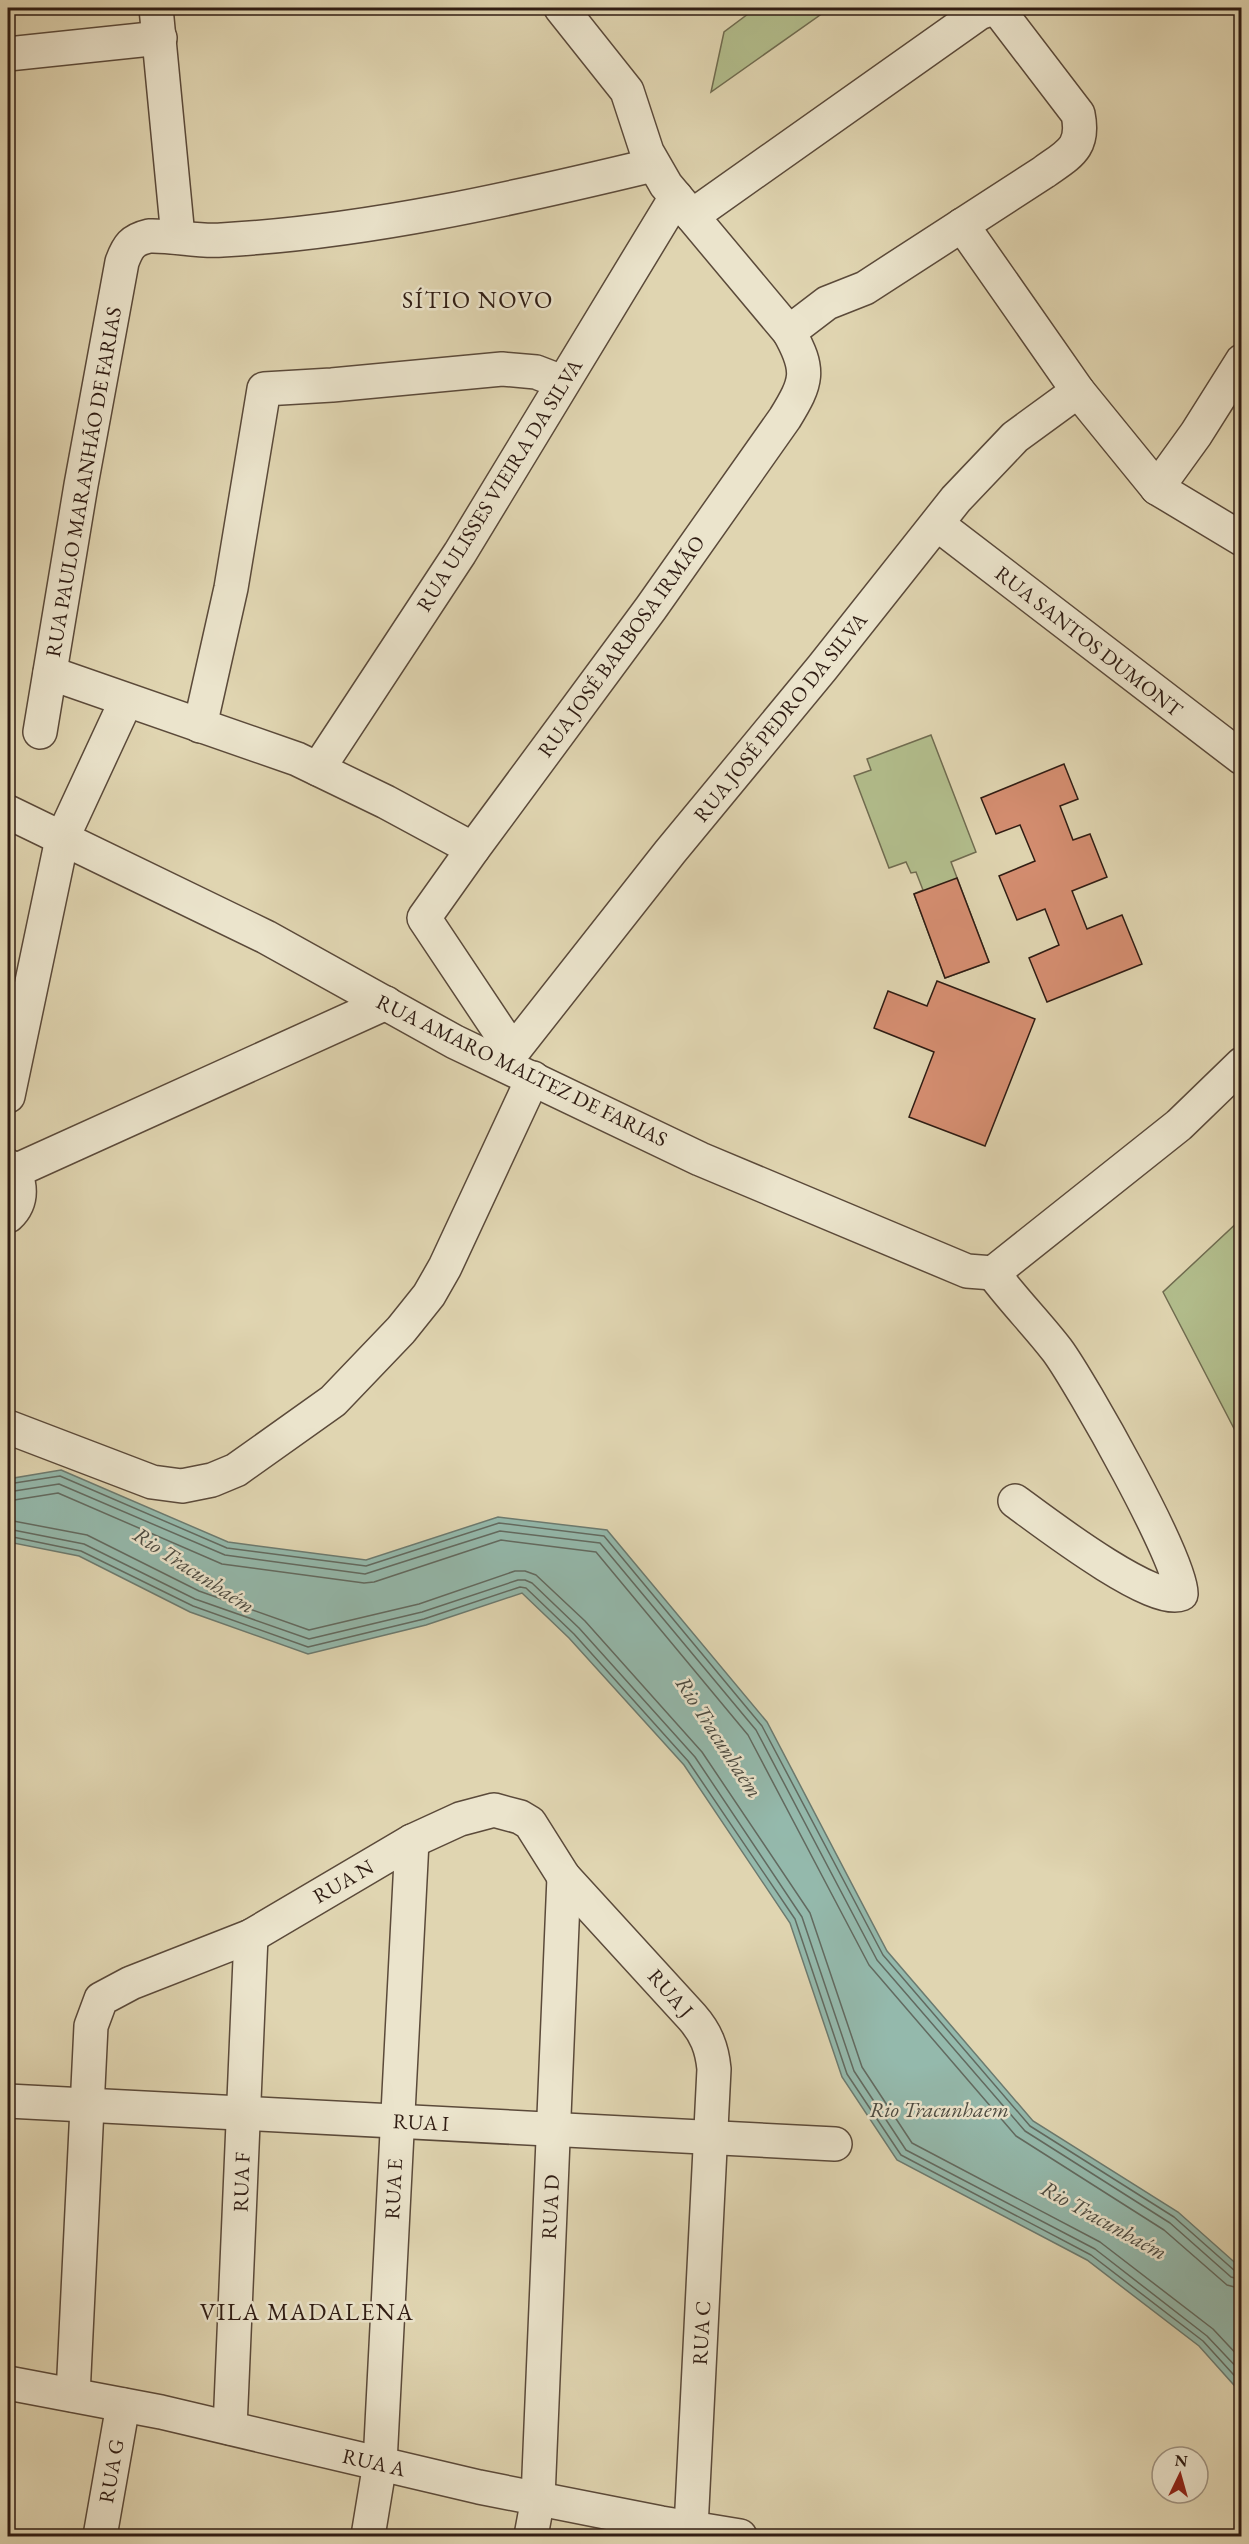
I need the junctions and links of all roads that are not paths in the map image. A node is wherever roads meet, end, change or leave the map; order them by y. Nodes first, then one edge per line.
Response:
1 (561, 8) edge
2 (995, 8) edge
3 (158, 23) edge
4 (8, 54) edge
5 (672, 191) junction
6 (962, 225) junction
7 (178, 237) junction
8 (789, 332) junction
9 (1242, 361) edge
10 (562, 382) junction
11 (1078, 391) junction
12 (1157, 488) junction
13 (937, 524) junction
14 (1242, 539) edge
15 (50, 673) junction
16 (126, 701) junction
17 (200, 726) junction
18 (40, 732) dead end
19 (1240, 754) edge
20 (318, 769) junction
21 (8, 813) edge
22 (62, 839) junction
23 (473, 849) junction
24 (386, 1003) junction
25 (508, 1057) junction
26 (1242, 1064) edge
27 (533, 1078) junction
28 (8, 1096) edge
29 (10, 1169) edge
30 (8, 1216) edge
31 (993, 1273) junction
32 (8, 1427) edge
33 (1015, 1501) dead end
34 (412, 1841) junction
35 (564, 1877) junction
36 (251, 1935) junction
37 (8, 2101) edge
38 (86, 2105) junction
39 (244, 2113) junction
40 (396, 2121) junction
41 (553, 2129) junction
42 (710, 2138) junction
43 (835, 2144) dead end
44 (8, 2383) edge
45 (73, 2395) junction
46 (123, 2404) junction
47 (230, 2428) junction
48 (380, 2463) junction
49 (538, 2498) junction
50 (691, 2528) junction
51 (100, 2536) edge
52 (368, 2536) edge
53 (531, 2536) edge
54 (740, 2536) edge

1 - 5 street
2 - 5 street
2 - 6 street
3 - 4 street
3 - 7 street
5 - 7 street
5 - 8 street
5 - 10 street, RUA ULISSES VIEIRA DA SILVA
6 - 8 street
6 - 11 street
7 - 15 street, RUA PAULO MARANHÃO DE FARIAS
8 - 23 street, RUA JOSÉ BARBOSA IRMÃO
9 - 12 street
10 - 17 street
10 - 20 street, RUA ULISSES VIEIRA DA SILVA
11 - 12 street
11 - 13 street, RUA JOSÉ PEDRO DA SILVA
12 - 14 street
13 - 19 street, RUA SANTOS DUMONT
13 - 25 street, RUA JOSÉ PEDRO DA SILVA
15 - 16 street
15 - 18 street, RUA PAULO MARANHÃO DE FARIAS
16 - 17 street
16 - 22 street
17 - 20 street
20 - 23 street
21 - 22 street, RUA AMARO MALTEZ DE FARIAS
22 - 24 street, RUA AMARO MALTEZ DE FARIAS
22 - 28 street
23 - 25 street, RUA JOSÉ BARBOSA IRMÃO
24 - 25 street, RUA AMARO MALTEZ DE FARIAS
24 - 29 street
25 - 27 street, RUA AMARO MALTEZ DE FARIAS
26 - 31 street
27 - 31 street, RUA AMARO MALTEZ DE FARIAS
27 - 32 street
29 - 30 street
31 - 33 street
34 - 35 street, RUA N
34 - 36 street, RUA N
34 - 40 street, RUA E
35 - 41 street, RUA D
35 - 42 street, RUA J
36 - 38 street, RUA N
36 - 39 street, RUA F
37 - 38 street, RUA I
38 - 39 street, RUA I
38 - 45 street
39 - 40 street, RUA I
39 - 47 street, RUA F
40 - 41 street, RUA I
40 - 48 street, RUA E
41 - 42 street, RUA I
41 - 49 street, RUA D
42 - 43 street, RUA I
42 - 50 street, RUA C
44 - 45 street, RUA A
45 - 46 street, RUA A
46 - 47 street, RUA A
46 - 51 street, RUA G
47 - 48 street, RUA A
48 - 49 street, RUA A
48 - 52 street, RUA E
49 - 50 street, RUA A
49 - 53 street, RUA D
50 - 54 street, RUA A

